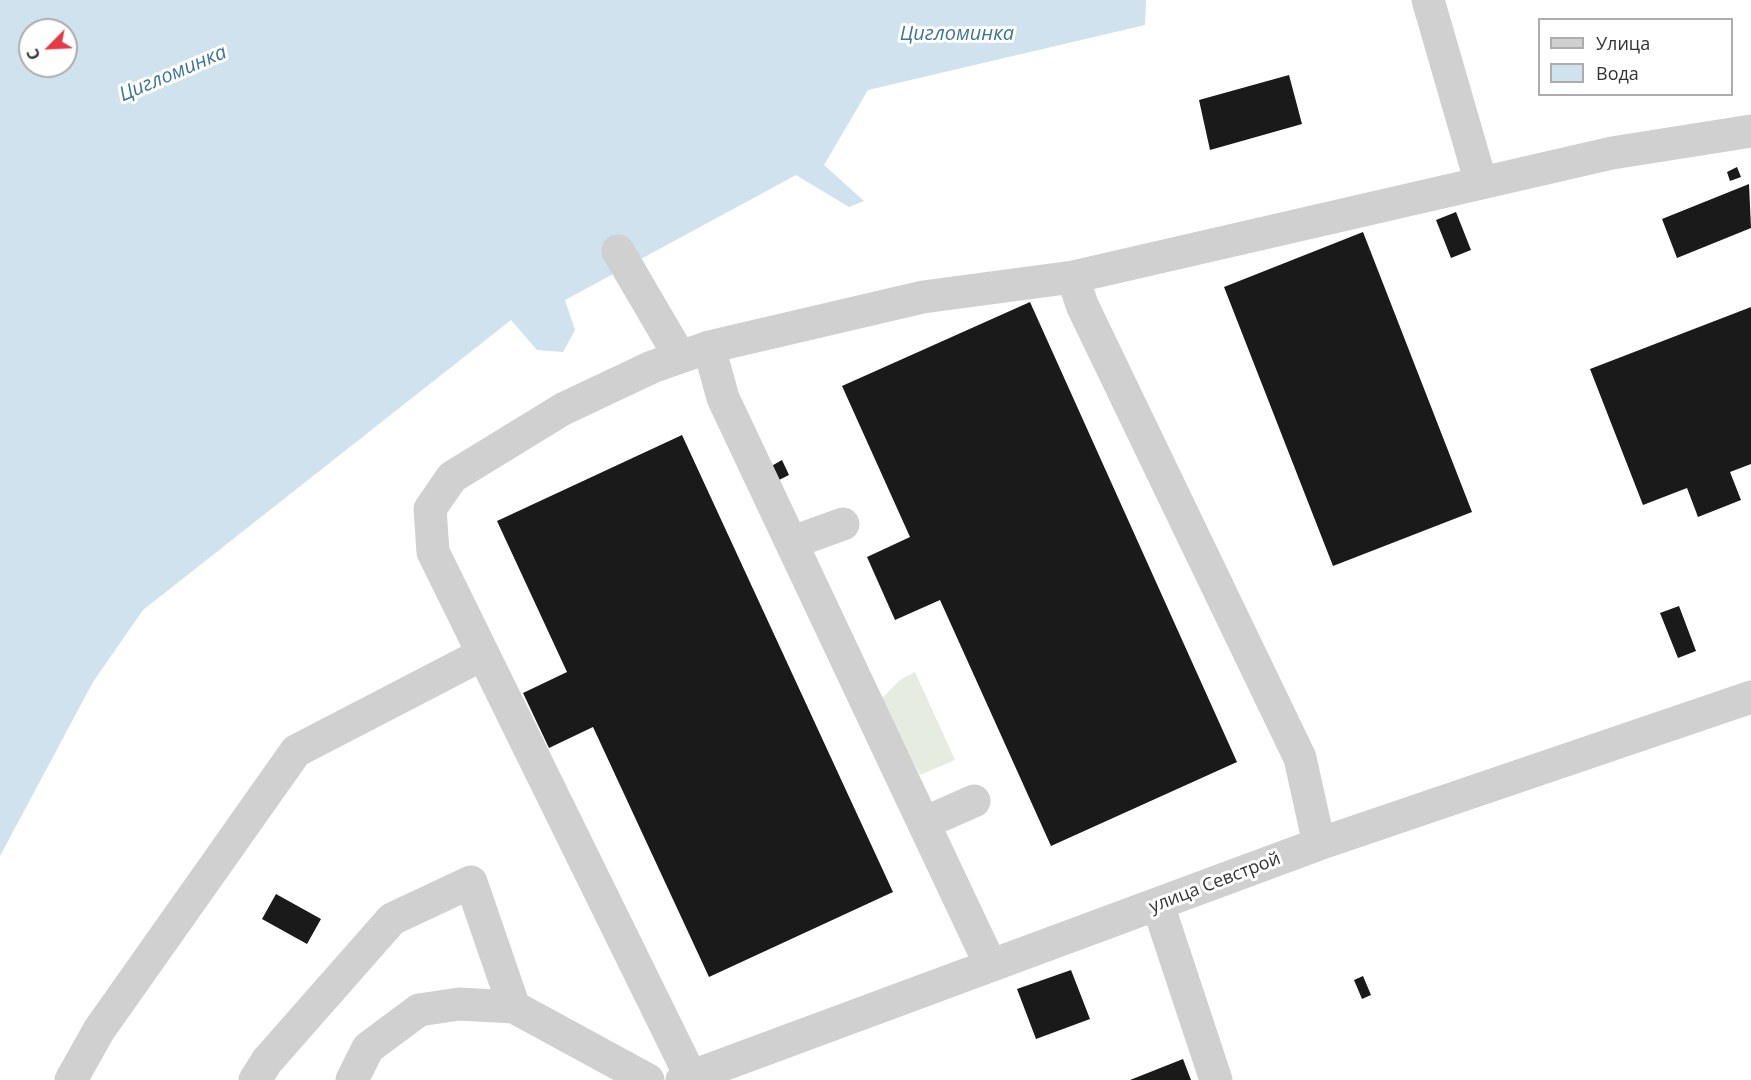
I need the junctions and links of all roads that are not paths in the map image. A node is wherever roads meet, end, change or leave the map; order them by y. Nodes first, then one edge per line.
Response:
1 (1428, 0) edge
2 (1751, 131) edge
3 (1481, 183) junction
4 (618, 251) dead end
5 (1073, 277) junction
6 (694, 352) junction
7 (843, 524) dead end
8 (793, 542) junction
9 (483, 654) junction
10 (1751, 697) edge
11 (974, 801) dead end
12 (924, 823) junction
13 (1319, 844) junction
14 (1158, 905) junction
15 (990, 964) junction
16 (514, 1007) junction
17 (686, 1078) edge
18 (71, 1080) edge
19 (255, 1080) edge
20 (352, 1080) edge
21 (648, 1080) edge
22 (1216, 1080) edge

1 - 3 lane
2 - 3 lane
3 - 5 lane
4 - 6 lane
5 - 6 lane
5 - 13 lane
6 - 8 lane
6 - 9 lane
7 - 8 lane
8 - 12 lane
9 - 17 lane
9 - 18 lane
10 - 13 lane, улица Севстрой
11 - 12 lane
12 - 15 lane
13 - 14 lane, улица Севстрой
14 - 15 lane, улица Севстрой
14 - 22 lane
15 - 17 lane, улица Севстрой
16 - 19 lane
16 - 20 lane
16 - 21 lane

